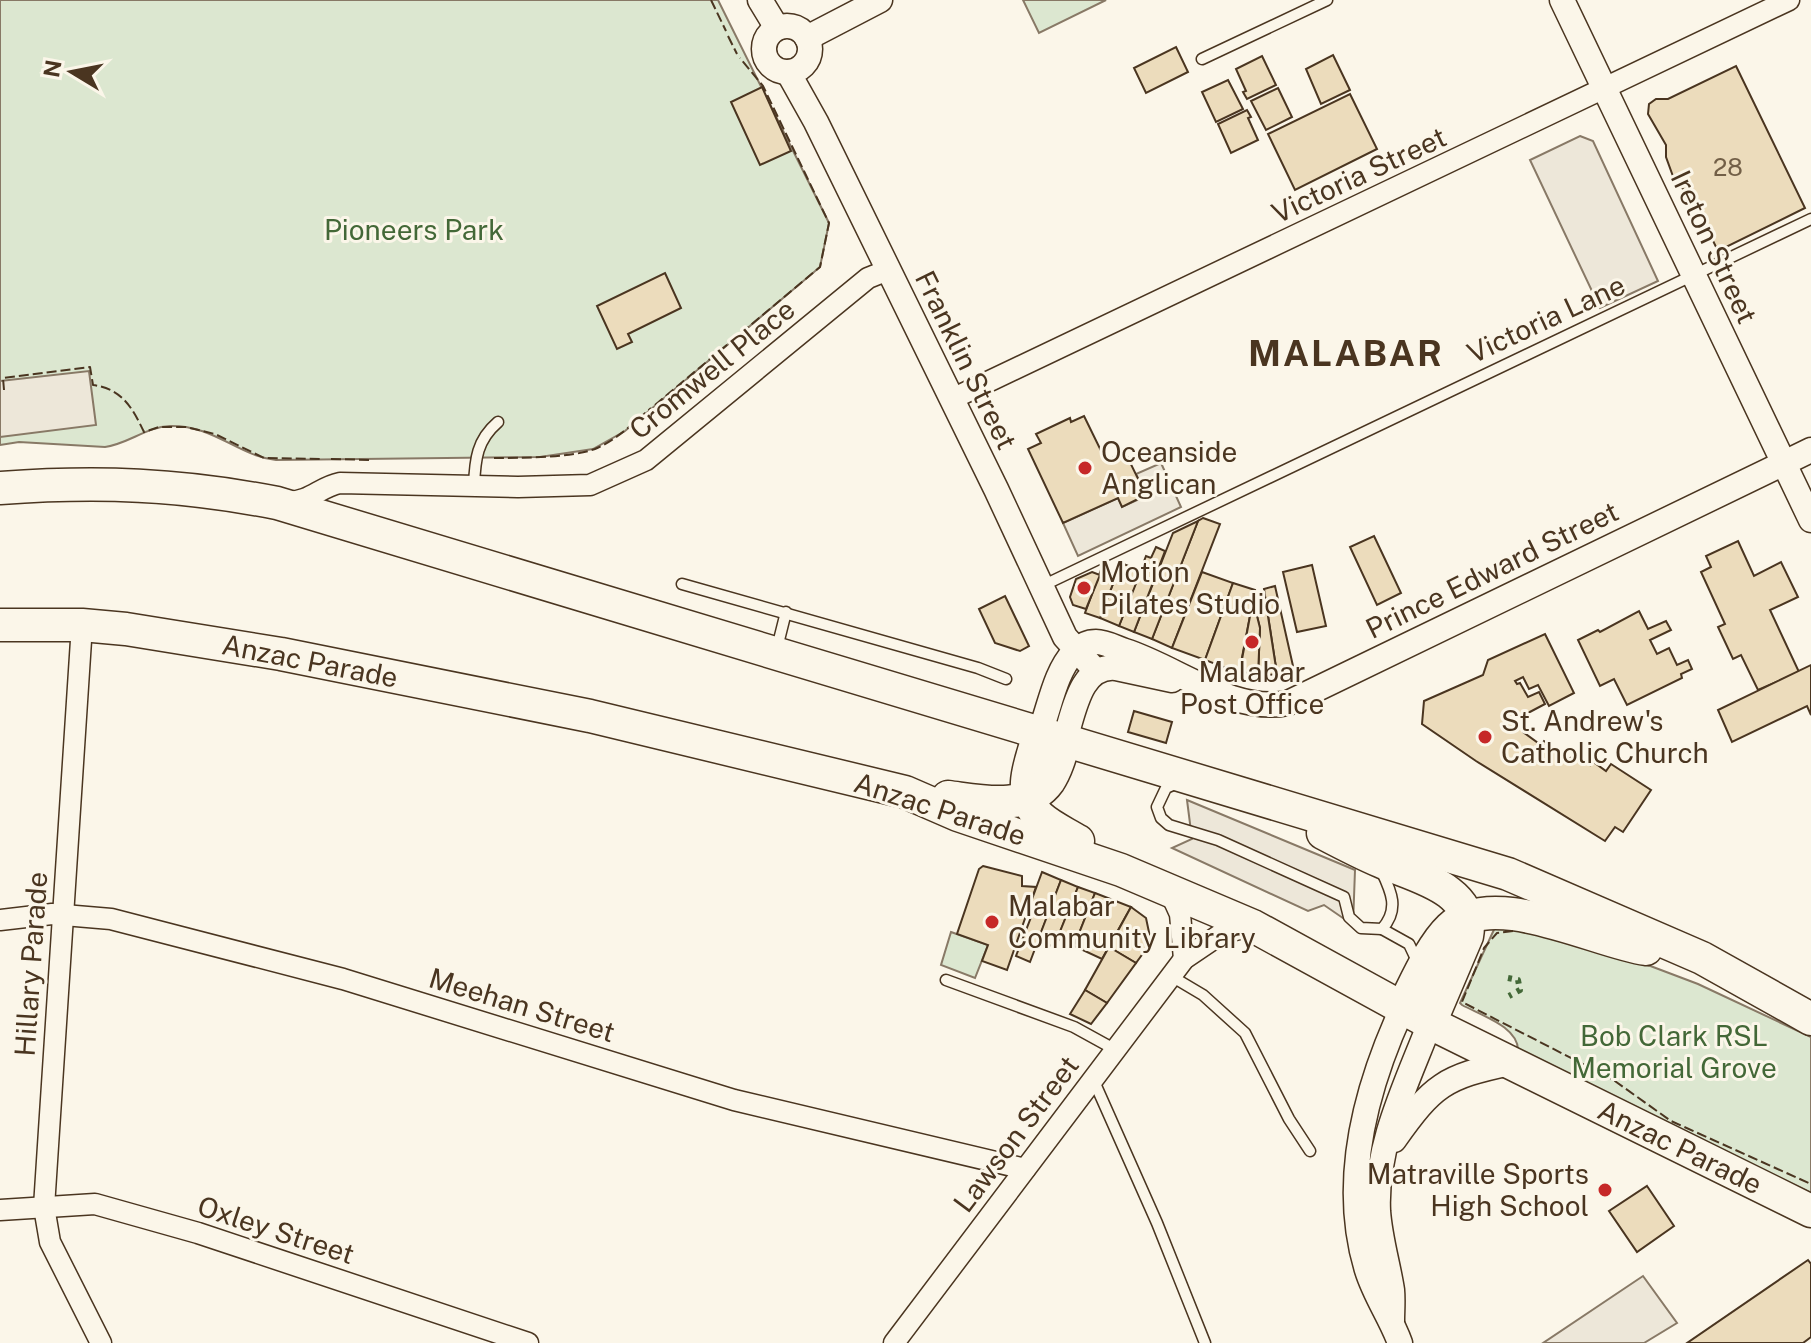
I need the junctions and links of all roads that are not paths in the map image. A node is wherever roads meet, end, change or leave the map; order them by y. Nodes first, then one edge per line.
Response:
1 (760, 0) edge
2 (880, 0) edge
3 (1327, 0) edge
4 (1562, 0) edge
5 (1789, 0) edge
6 (777, 28) junction
7 (807, 38) junction
8 (1202, 59) dead end
9 (788, 72) junction
10 (1606, 89) junction
11 (1811, 219) edge
12 (888, 270) junction
13 (1694, 275) junction
14 (952, 399) junction
15 (498, 422) dead end
16 (1811, 450) edge
17 (1784, 463) junction
18 (474, 486) junction
19 (0, 488) edge
20 (277, 503) junction
21 (1811, 520) edge
22 (682, 584) dead end
23 (1042, 586) junction
24 (786, 612) junction
25 (0, 625) edge
26 (82, 625) junction
27 (1076, 650) junction
28 (775, 654) junction
29 (1095, 670) junction
30 (1006, 679) dead end
31 (1195, 683) junction
32 (1053, 736) junction
33 (1200, 780) junction
34 (905, 792) junction
35 (1249, 795) junction
36 (1027, 798) junction
37 (1378, 860) junction
38 (1121, 870) junction
39 (1170, 892) junction
40 (62, 915) junction
41 (1468, 918) junction
42 (0, 920) edge
43 (1253, 926) junction
44 (1382, 929) junction
45 (1702, 958) junction
46 (1184, 959) junction
47 (1420, 973) junction
48 (1171, 976) junction
49 (946, 980) dead end
50 (1416, 1015) junction
51 (1811, 1019) edge
52 (1114, 1049) junction
53 (1510, 1063) junction
54 (1093, 1079) junction
55 (1310, 1151) dead end
56 (1383, 1156) junction
57 (1025, 1169) junction
58 (44, 1207) junction
59 (0, 1210) edge
60 (1811, 1211) edge
61 (1396, 1332) edge
62 (101, 1343) edge
63 (528, 1343) edge
64 (894, 1343) edge
65 (1205, 1343) edge

1 - 6 street
2 - 7 street
3 - 8 lane
4 - 10 street, Ireton Street
5 - 10 street, Victoria Street
6 - 7 street
6 - 9 street
7 - 9 street
9 - 12 street, Franklin Street
10 - 13 street, Ireton Street
10 - 14 street, Victoria Street
11 - 13 lane, Victoria Lane
12 - 14 street, Franklin Street
12 - 18 street, Cromwell Place
13 - 17 street, Ireton Street
13 - 23 lane, Victoria Lane
14 - 23 street, Franklin Street
15 - 18 lane
16 - 17 street, Prince Edward Street
17 - 21 street, Ireton Street
17 - 31 street, Prince Edward Street
18 - 20 street, Cromwell Place
19 - 20 main road
20 - 28 main road
22 - 24 lane
23 - 27 street, Franklin Street
24 - 28 lane
24 - 30 lane
25 - 26 main road, Anzac Parade
26 - 34 main road, Anzac Parade
26 - 40 street, Hillary Parade
27 - 29 street, Franklin Street
27 - 31 street, Prince Edward Street
27 - 32 street
28 - 32 main road
29 - 31 street, Prince Edward Street
29 - 32 street
32 - 33 main road
32 - 36 main road
33 - 35 main road
33 - 44 lane
34 - 36 main road
34 - 38 main road, Anzac Parade
35 - 37 main road
35 - 45 main road
36 - 38 main road
37 - 41 main road
37 - 44 lane
38 - 39 main road, Anzac Parade
39 - 43 main road, Anzac Parade
39 - 46 street
40 - 42 street, Meehan Street
40 - 57 street, Meehan Street
40 - 58 street, Hillary Parade
41 - 45 main road
41 - 47 main road
41 - 50 main road
43 - 46 street, Lawson Street
43 - 50 main road, Anzac Parade
44 - 47 lane
45 - 51 main road
46 - 48 street, Lawson Street
47 - 50 main road
48 - 52 street, Lawson Street
48 - 55 lane
49 - 52 lane
50 - 53 main road, Anzac Parade
50 - 56 street
50 - 61 street
52 - 54 street, Lawson Street
53 - 56 street
53 - 60 main road, Anzac Parade
54 - 57 street, Lawson Street
54 - 65 lane
56 - 61 street
57 - 64 street, Lawson Street
58 - 59 street, Oxley Street
58 - 62 street, Hillary Parade
58 - 63 street, Oxley Street

